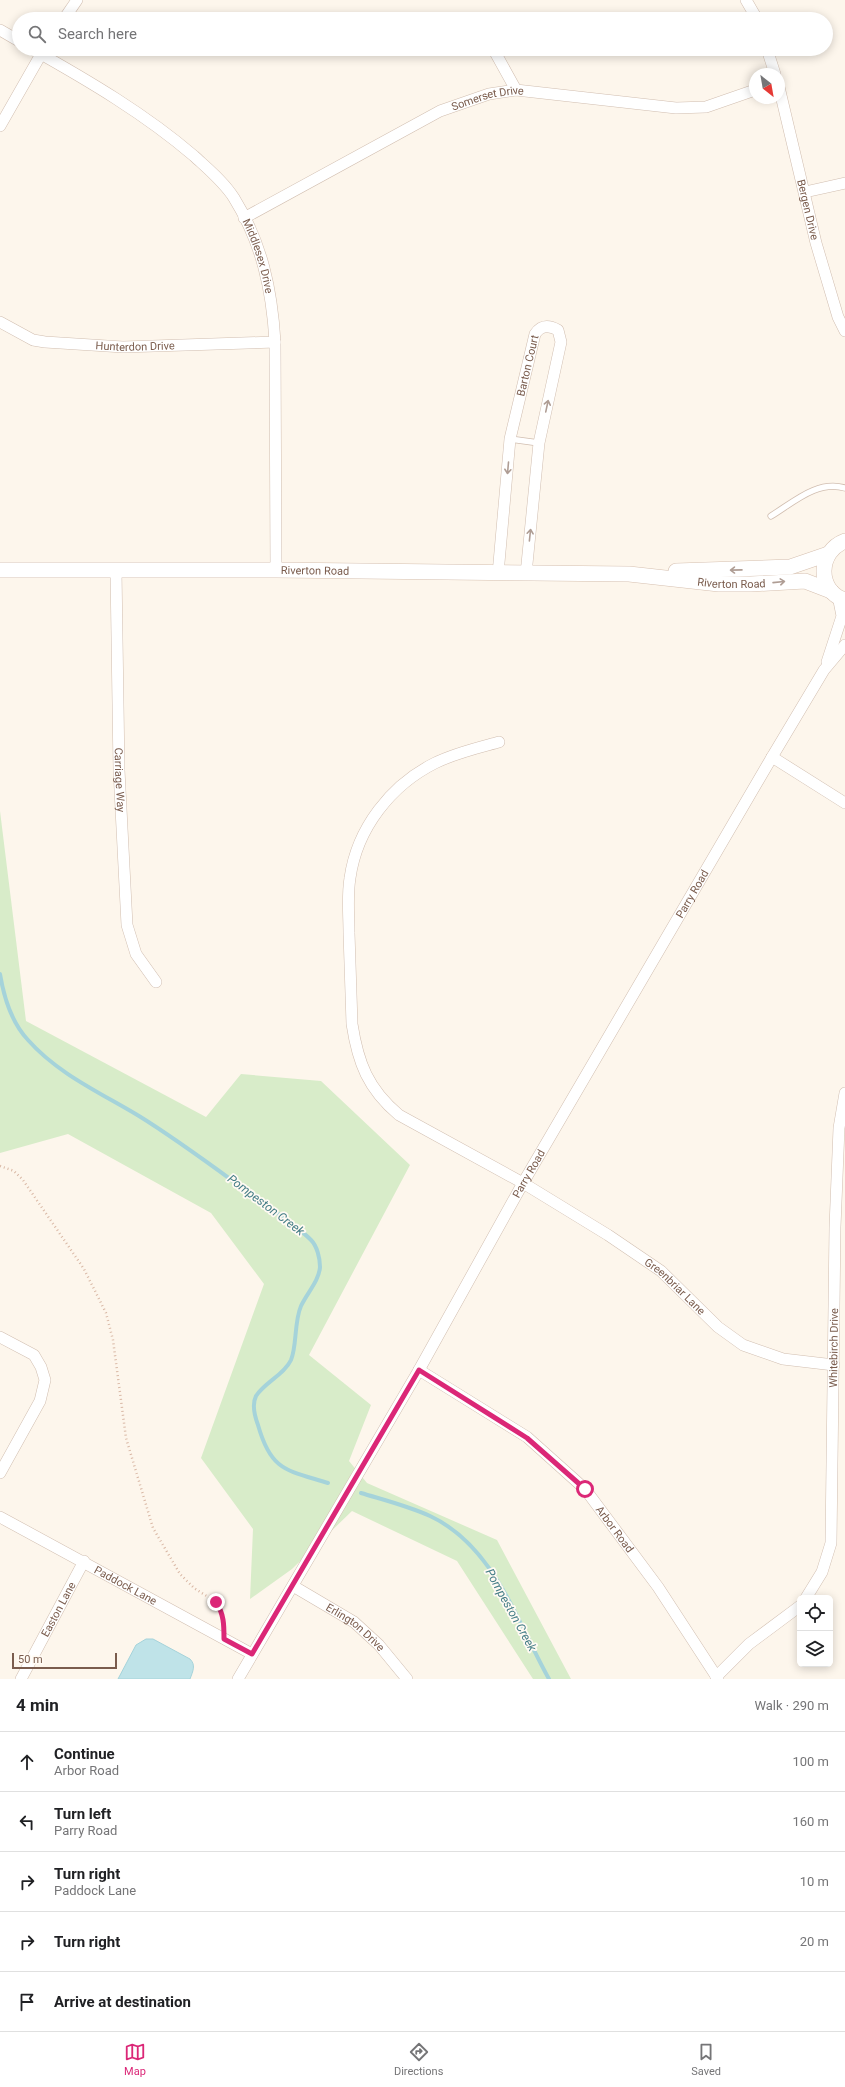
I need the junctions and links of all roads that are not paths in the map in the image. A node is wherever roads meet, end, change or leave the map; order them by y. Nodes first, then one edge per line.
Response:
1 (77, 0) edge
2 (746, 0) edge
3 (69, 12) edge
4 (753, 12) edge
5 (0, 30) edge
6 (12, 37) edge
7 (36, 56) edge
8 (47, 56) edge
9 (497, 56) edge
10 (769, 56) edge
11 (773, 68) edge
12 (516, 90) junction
13 (749, 92) edge
14 (783, 104) edge
15 (0, 126) edge
16 (845, 183) edge
17 (805, 192) junction
18 (244, 218) junction
19 (0, 322) edge
20 (845, 331) edge
21 (275, 342) junction
22 (510, 439) junction
23 (539, 442) junction
24 (845, 488) edge
25 (771, 516) dead end
26 (845, 527) edge
27 (836, 547) edge
28 (0, 570) edge
29 (276, 570) junction
30 (116, 571) junction
31 (498, 574) junction
32 (526, 574) junction
33 (629, 574) junction
34 (838, 596) edge
35 (845, 645) edge
36 (824, 670) junction
37 (499, 742) dead end
38 (772, 757) junction
39 (845, 803) edge
40 (156, 982) dead end
41 (845, 1093) edge
42 (523, 1183) junction
43 (0, 1337) edge
44 (834, 1365) junction
45 (419, 1370) junction
46 (0, 1473) edge
47 (0, 1517) edge
48 (84, 1561) junction
49 (293, 1586) junction
50 (808, 1595) edge
51 (797, 1608) edge
52 (252, 1654) junction
53 (717, 1678) edge
54 (21, 1679) edge
55 (238, 1679) edge
56 (408, 1679) edge

1 - 3 street
2 - 4 street
5 - 6 street
7 - 15 street
8 - 18 street, Middlesex Drive
9 - 12 street
10 - 11 street
12 - 13 street, Somerset Drive
12 - 18 street, Somerset Drive
14 - 17 street, Bergen Drive
16 - 17 street
17 - 20 street, Bergen Drive
18 - 21 street, Middlesex Drive
19 - 21 street, Hunterdon Drive
21 - 29 street, Middlesex Drive
22 - 23 lane
23 -> 22 street, Barton Court
22 -> 31 street, Barton Court
32 -> 23 street, Barton Court
24 - 25 lane
26 - 27 main road
27 -> 33 main road, Riverton Road
27 - 34 main road
28 - 30 main road, Riverton Road
29 - 30 main road, Riverton Road
29 - 31 main road, Riverton Road
30 - 40 street, Carriage Way
31 - 32 main road, Riverton Road
32 - 33 main road, Riverton Road
33 -> 34 main road, Riverton Road
34 - 36 street, Parry Road
35 - 36 street, Parry Road
36 - 38 street, Parry Road
37 - 42 street, Greenbriar Lane
38 - 39 street
38 - 42 street, Parry Road
41 - 44 street, Whitebirch Drive
42 - 44 street, Greenbriar Lane
42 - 45 street, Parry Road
43 - 46 street
44 - 50 street, Whitebirch Drive
45 - 49 street, Parry Road
45 - 53 street, Arbor Road
47 - 48 street, Paddock Lane
48 - 52 street, Paddock Lane
48 - 54 street, Easton Lane
49 - 52 street, Parry Road
49 - 56 street, Erlington Drive
51 - 53 street
52 - 55 street, Parry Road

